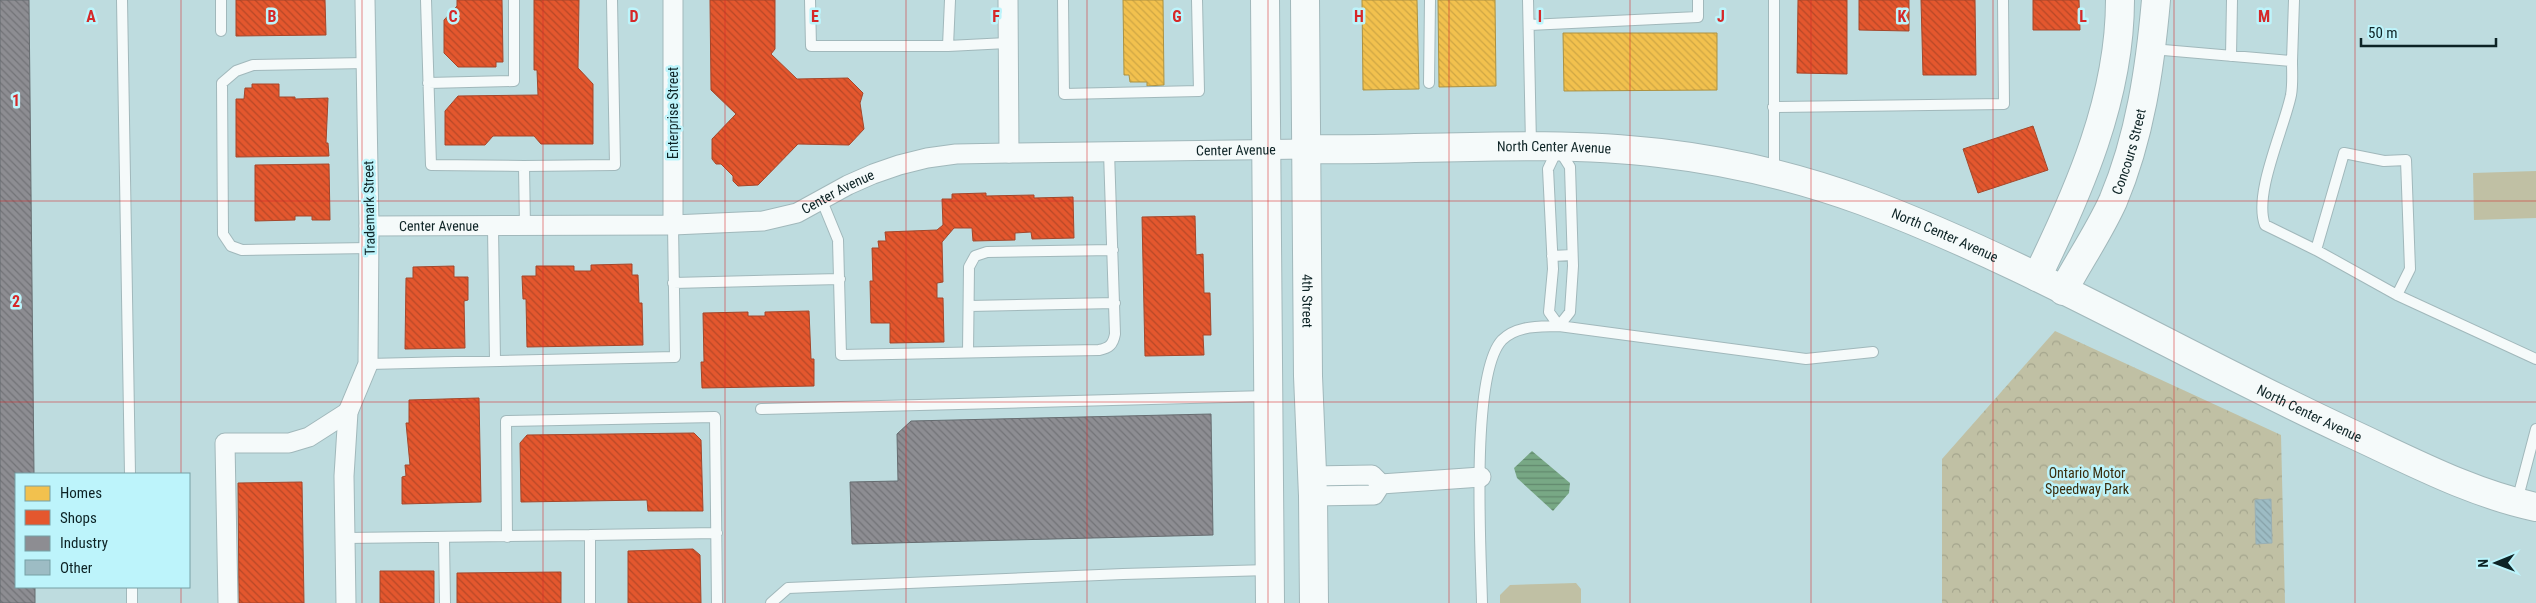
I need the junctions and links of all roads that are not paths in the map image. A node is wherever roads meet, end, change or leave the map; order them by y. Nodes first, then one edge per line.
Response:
1 (122, 0) edge
2 (221, 0) edge
3 (365, 0) edge
4 (426, 0) edge
5 (514, 0) edge
6 (612, 0) edge
7 (673, 0) edge
8 (810, 0) edge
9 (950, 0) edge
10 (1008, 0) edge
11 (1063, 0) edge
12 (1197, 0) edge
13 (1265, 0) edge
14 (1306, 0) edge
15 (1430, 0) edge
16 (1528, 0) edge
17 (1698, 0) edge
18 (1774, 0) edge
19 (2003, 0) edge
20 (2120, 0) edge
21 (2156, 0) edge
22 (2232, 0) edge
23 (2294, 0) edge
24 (1529, 25) junction
25 (221, 31) dead end
26 (1007, 43) junction
27 (948, 46) junction
28 (2151, 49) junction
29 (2231, 56) junction
30 (2292, 61) junction
31 (366, 63) junction
32 (428, 83) junction
33 (1429, 83) dead end
34 (1773, 107) junction
35 (1544, 148) junction
36 (1268, 149) junction
37 (1306, 149) junction
38 (1109, 152) junction
39 (1009, 153) junction
40 (524, 166) junction
41 (1774, 173) junction
42 (822, 201) junction
43 (673, 225) junction
44 (369, 226) junction
45 (525, 226) junction
46 (493, 228) junction
47 (370, 248) junction
48 (1113, 250) junction
49 (2316, 250) junction
50 (1572, 255) junction
51 (1552, 256) junction
52 (2037, 277) junction
53 (840, 279) junction
54 (673, 283) junction
55 (2063, 291) junction
56 (2397, 295) junction
57 (1115, 303) junction
58 (969, 306) junction
59 (1559, 326) junction
60 (968, 352) junction
61 (1873, 352) dead end
62 (2536, 359) edge
63 (495, 360) junction
64 (368, 364) junction
65 (1268, 396) junction
66 (761, 409) dead end
67 (348, 412) junction
68 (2536, 429) edge
69 (130, 473) edge
70 (1481, 477) junction
71 (1313, 486) junction
72 (2526, 505) edge
73 (717, 533) junction
74 (590, 535) junction
75 (507, 537) junction
76 (345, 538) junction
77 (444, 538) junction
78 (1270, 570) junction
79 (132, 588) edge
80 (132, 603) edge
81 (228, 603) edge
82 (346, 603) edge
83 (445, 603) edge
84 (590, 603) edge
85 (717, 603) edge
86 (771, 603) edge
87 (1270, 603) edge
88 (1314, 603) edge
89 (1482, 603) edge

1 - 69 lane
2 - 25 lane
3 - 31 street, Trademark Street
4 - 32 lane
5 - 32 lane
6 - 40 lane
7 - 43 street, Enterprise Street
8 - 27 lane
9 - 27 lane
10 - 26 street
11 - 12 lane
13 - 36 street
14 - 37 street, 4th Street
15 - 33 lane
16 - 24 lane
17 - 24 lane
18 - 34 lane
19 - 34 lane
20 - 52 street
21 - 28 street, Concours Street
22 - 29 lane
23 - 30 lane
24 - 35 lane
26 - 27 lane
26 - 39 street
28 - 29 lane
28 - 55 street, Concours Street
29 - 30 lane
30 - 49 lane
31 - 44 street, Trademark Street
31 - 47 lane
32 - 40 lane
34 - 41 lane
35 - 37 street, North Center Avenue
35 - 41 street, North Center Avenue
35 - 50 lane
35 - 51 lane
36 - 37 street, Center Avenue
36 - 38 street, Center Avenue
36 - 65 street
37 - 71 street, 4th Street
38 - 39 street, Center Avenue
38 - 48 lane
39 - 42 street, Center Avenue
40 - 45 lane
41 - 52 street, North Center Avenue
42 - 43 street, Center Avenue
42 - 53 lane
43 - 45 street, Center Avenue
43 - 54 lane
44 - 46 street, Center Avenue
44 - 47 street, Trademark Street
45 - 46 street, Center Avenue
46 - 63 lane
47 - 64 street, Trademark Street
48 - 57 lane
48 - 58 lane
49 - 56 lane
49 - 56 lane
50 - 51 lane
50 - 59 lane
51 - 59 lane
52 - 55 street, North Center Avenue
53 - 54 lane
53 - 60 lane
54 - 63 lane
55 - 72 street, North Center Avenue
56 - 62 lane
57 - 58 lane
57 - 60 lane
58 - 60 lane
59 - 61 lane
59 - 70 lane
63 - 64 lane
64 - 67 street, Trademark Street
65 - 66 lane
65 - 78 street
67 - 76 street, Trademark Street
67 - 81 street
68 - 72 lane
70 - 71 street
70 - 89 lane
71 - 88 street, 4th Street
73 - 74 lane
73 - 75 lane
73 - 85 lane
74 - 75 lane
74 - 84 lane
75 - 77 lane
76 - 77 lane
76 - 82 street, Trademark Street
77 - 83 lane
78 - 86 lane
78 - 87 street
79 - 80 lane

